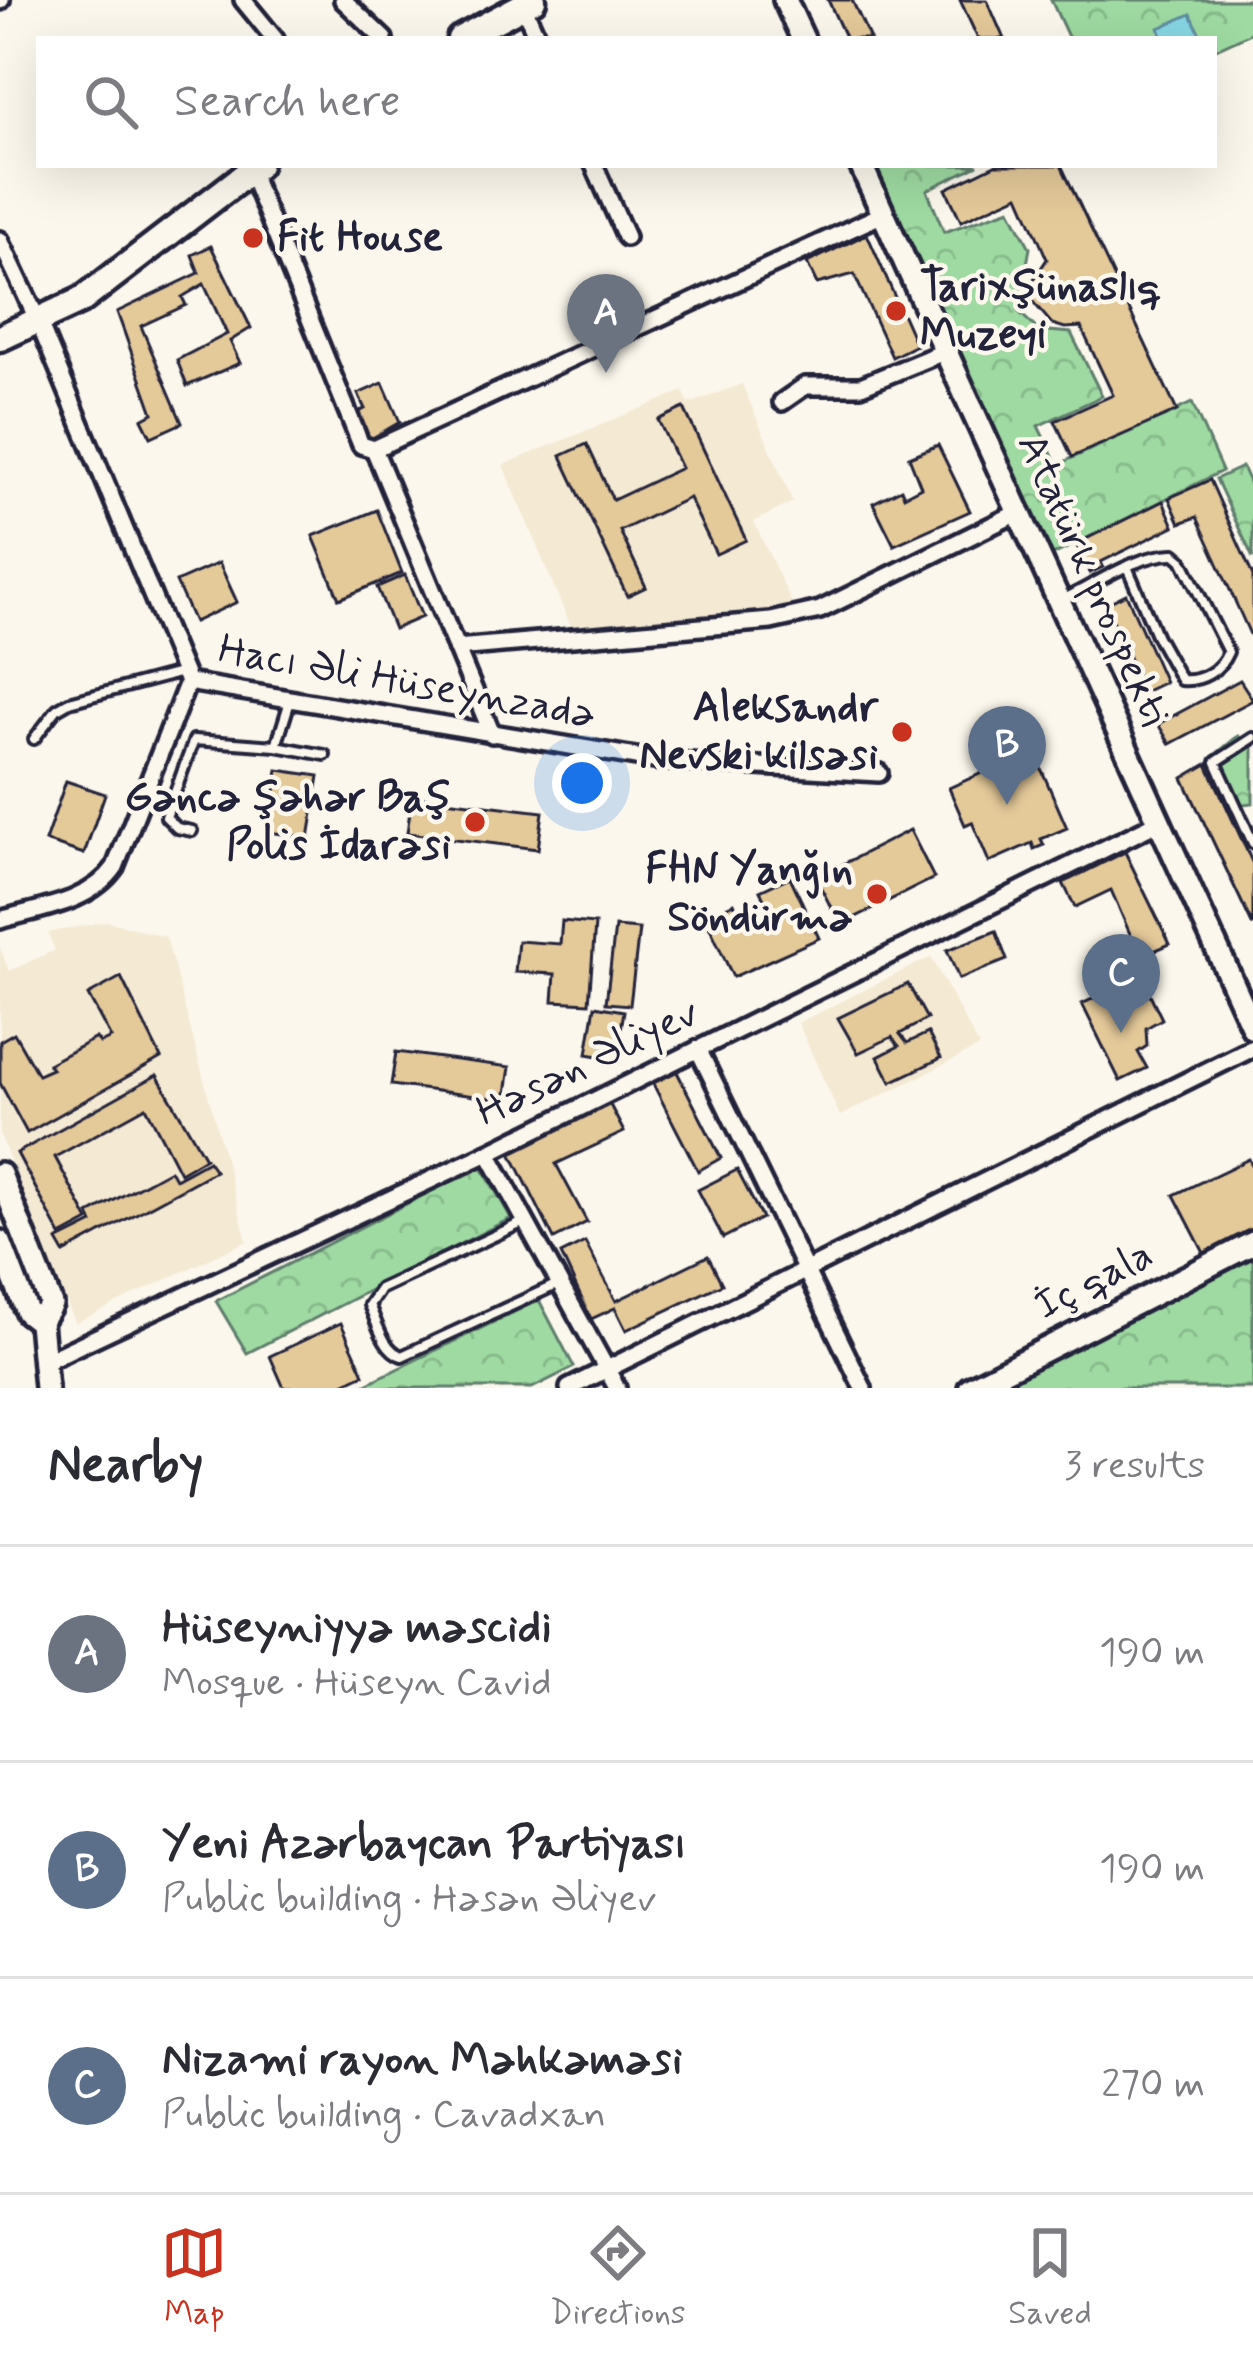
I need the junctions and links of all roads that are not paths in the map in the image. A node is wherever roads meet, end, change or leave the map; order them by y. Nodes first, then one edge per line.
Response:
1 (243, 0) edge
2 (343, 0) edge
3 (785, 0) edge
4 (528, 3) edge
5 (273, 36) edge
6 (380, 36) edge
7 (466, 36) edge
8 (537, 36) edge
9 (802, 36) edge
10 (254, 168) edge
11 (595, 168) edge
12 (862, 168) edge
13 (884, 214) junction
14 (626, 237) dead end
15 (0, 239) edge
16 (39, 322) junction
17 (0, 338) edge
18 (946, 351) junction
19 (782, 402) dead end
20 (374, 449) junction
21 (1018, 512) junction
22 (1128, 568) junction
23 (1059, 602) junction
24 (456, 648) junction
25 (186, 677) junction
26 (291, 700) junction
27 (492, 734) junction
28 (1253, 738) edge
29 (34, 739) dead end
30 (276, 746) junction
31 (325, 755) dead end
32 (879, 773) dead end
33 (1159, 822) junction
34 (192, 830) dead end
35 (1253, 843) edge
36 (0, 920) edge
37 (1253, 1028) edge
38 (1253, 1048) edge
39 (698, 1049) junction
40 (488, 1153) junction
41 (0, 1174) edge
42 (526, 1221) junction
43 (0, 1242) edge
44 (1253, 1243) edge
45 (807, 1269) junction
46 (560, 1283) junction
47 (40, 1322) junction
48 (46, 1361) junction
49 (607, 1369) junction
50 (46, 1388) edge
51 (568, 1388) edge
52 (617, 1388) edge
53 (863, 1388) edge
54 (970, 1388) edge

1 - 5 street
2 - 6 street
3 - 9 main road
4 - 7 main road
4 - 8 street
10 - 16 main road
10 - 20 street
11 - 14 street
12 - 13 main road, Atatürk prospekti
13 - 18 main road, Atatürk prospekti
13 - 20 street
15 - 16 street, Hacı Əli Hüseynzadə
16 - 17 main road
16 - 25 street, Hacı Əli Hüseynzadə
18 - 19 street
18 - 21 main road, Atatürk prospekti
20 - 24 street
21 - 23 main road, Atatürk prospekti
21 - 24 street
22 - 22 lane
22 - 23 lane
23 - 33 main road, Atatürk prospekti
24 - 27 street
25 - 26 street, Hacı Əli Hüseynzadə
25 - 29 lane
25 - 36 street
26 - 27 street, Hacı Əli Hüseynzadə
26 - 30 lane
27 - 32 street, Hacı Əli Hüseynzadə
28 - 35 lane
30 - 31 lane
30 - 34 lane
33 - 37 main road, Atatürk prospekti
33 - 39 street, Həsən Əliyev
38 - 45 street
39 - 40 street, Həsən Əliyev
39 - 45 street
40 - 42 street
40 - 48 street, Həsən Əliyev
41 - 47 main road
42 - 46 street
42 - 46 lane
43 - 47 main road
44 - 54 main road, İç qala
45 - 49 street
45 - 53 street
46 - 49 street
47 - 48 main road
48 - 50 main road
49 - 51 street
49 - 52 street

